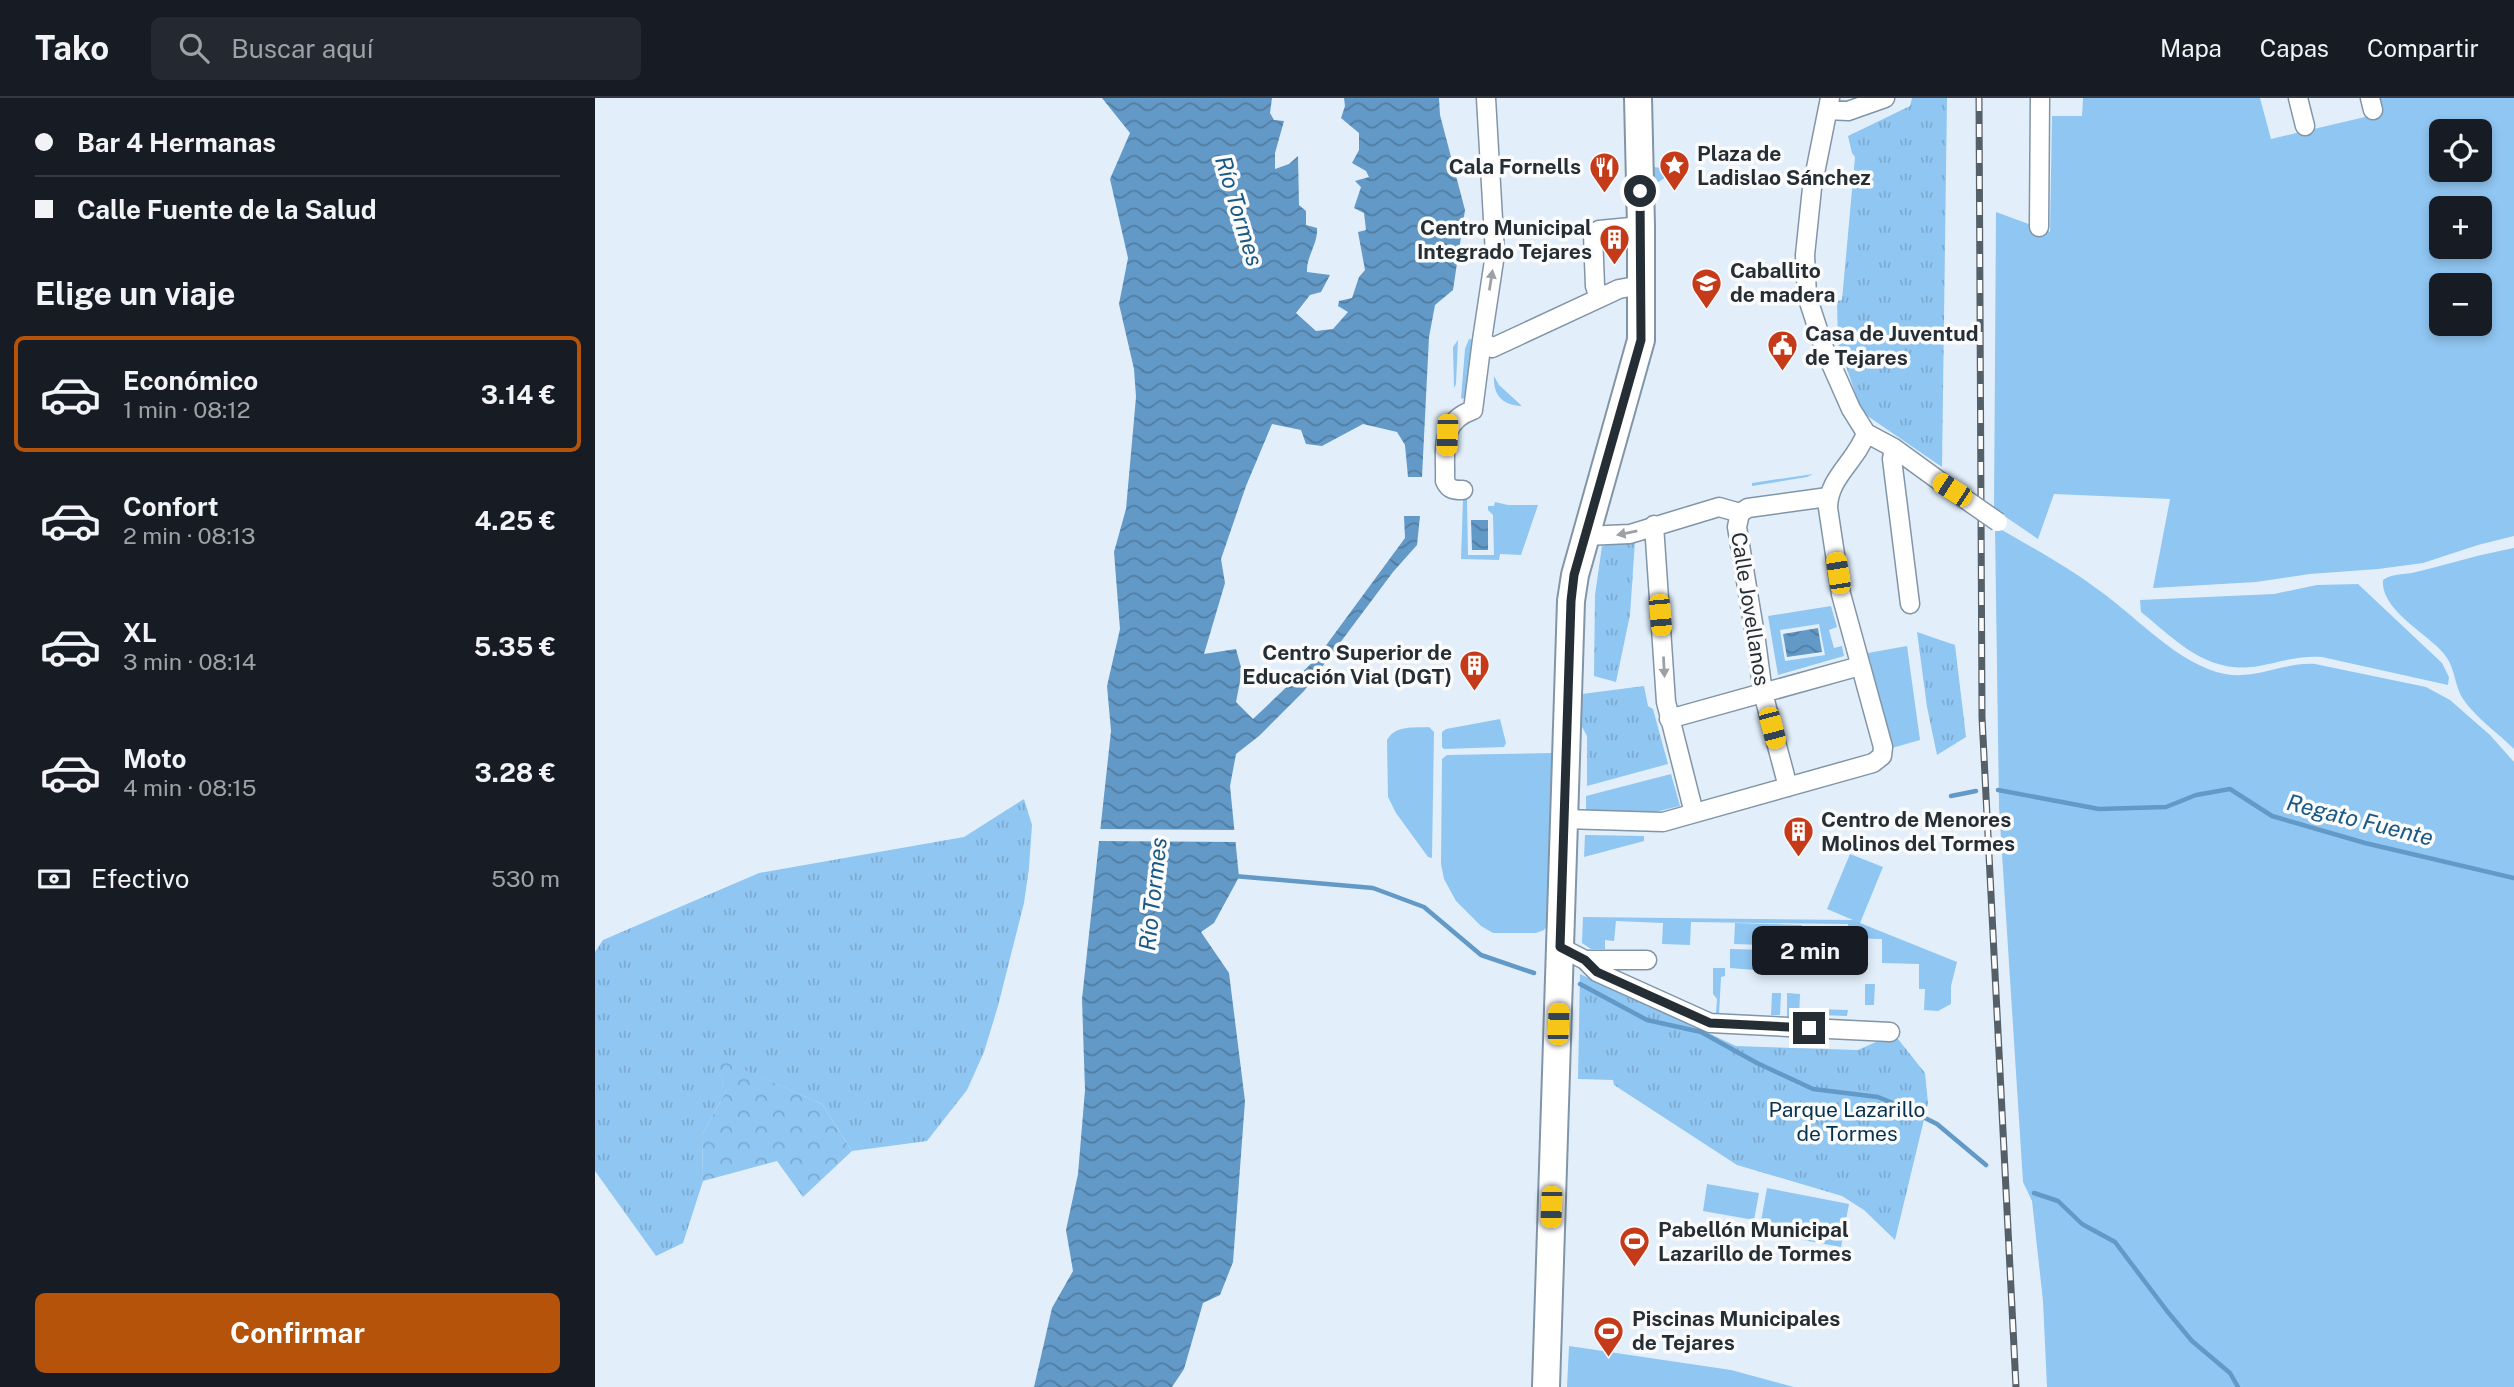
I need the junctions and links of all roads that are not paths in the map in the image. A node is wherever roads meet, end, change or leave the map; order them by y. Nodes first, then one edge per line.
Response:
1 (1486, 98) edge
2 (1638, 98) edge
3 (1885, 98) edge
4 (2041, 98) edge
5 (2298, 98) edge
6 (1829, 104) edge
7 (2305, 126) dead end
8 (1641, 226) junction
9 (2039, 227) dead end
10 (1641, 285) junction
11 (1599, 298) junction
12 (1485, 343) junction
13 (1866, 433) junction
14 (1894, 448) junction
15 (1463, 490) dead end
16 (1828, 497) junction
17 (1740, 513) junction
18 (1998, 522) dead end
19 (1654, 525) junction
20 (1585, 536) junction
21 (1910, 604) dead end
22 (1860, 666) junction
23 (1763, 693) junction
24 (1669, 719) junction
25 (1788, 787) junction
26 (1694, 813) junction
27 (1564, 819) junction
28 (1560, 947) junction
29 (1585, 960) junction
30 (1647, 960) dead end
31 (1890, 1032) dead end
32 (1546, 1387) edge

12 -> 1 street
2 - 8 highway
3 - 6 street
4 - 9 street
5 - 7 street
6 - 13 street
8 - 10 highway
8 - 11 street
10 - 11 street
10 - 20 highway
11 - 12 street
12 - 15 street
13 - 14 street
13 - 16 street
14 - 18 street, bridge
14 - 21 street
16 - 17 street
16 - 22 street
17 - 19 street
17 - 23 street, Calle Jovellanos
19 -> 20 street
19 -> 24 street
20 - 27 highway
22 - 23 street
22 - 25 street
23 - 24 street
23 - 25 street, Calle Jovellanos
24 - 26 street
25 - 26 street
26 - 27 street
27 - 28 highway
28 - 29 street
28 - 32 highway
29 - 30 street
29 - 31 street

